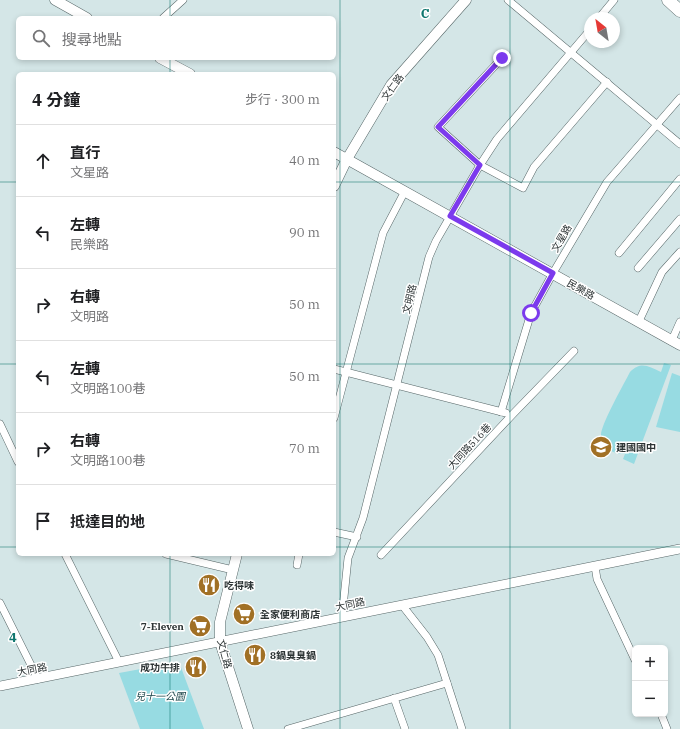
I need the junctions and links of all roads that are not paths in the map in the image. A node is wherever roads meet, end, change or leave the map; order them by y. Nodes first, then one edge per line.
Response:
1 (55, 0) edge
2 (183, 0) edge
3 (466, 0) edge
4 (508, 0) edge
5 (614, 0) edge
6 (668, 0) edge
7 (680, 11) edge
8 (604, 12) edge
9 (83, 16) edge
10 (165, 16) edge
11 (584, 37) edge
12 (572, 52) junction
13 (502, 58) dead end
14 (164, 60) edge
15 (186, 72) edge
16 (607, 82) junction
17 (680, 98) edge
18 (657, 123) junction
19 (680, 144) edge
20 (336, 153) edge
21 (347, 159) junction
22 (480, 165) junction
23 (680, 179) edge
24 (336, 182) edge
25 (405, 191) junction
26 (450, 216) junction
27 (680, 219) edge
28 (680, 252) edge
29 (619, 253) dead end
30 (638, 268) dead end
31 (553, 273) junction
32 (639, 321) junction
33 (680, 322) edge
34 (676, 342) edge
35 (574, 352) dead end
36 (336, 370) edge
37 (346, 372) junction
38 (398, 386) junction
39 (336, 410) edge
40 (501, 412) junction
41 (512, 414) junction
42 (0, 424) edge
43 (16, 458) edge
44 (336, 532) edge
45 (356, 537) junction
46 (680, 548) edge
47 (381, 555) dead end
48 (66, 556) edge
49 (174, 556) edge
50 (236, 556) edge
51 (299, 556) edge
52 (297, 565) dead end
53 (595, 566) junction
54 (233, 570) junction
55 (0, 603) edge
56 (402, 605) junction
57 (342, 617) junction
58 (220, 642) junction
59 (632, 654) edge
60 (119, 662) junction
61 (38, 679) junction
62 (447, 683) junction
63 (0, 686) edge
64 (394, 698) junction
65 (661, 717) edge
66 (248, 729) edge
67 (288, 729) edge
68 (405, 729) edge
69 (462, 729) edge
70 (667, 729) edge

1 - 9 main road
2 - 10 street
3 - 21 main road, 文仁路
4 - 12 street
5 - 8 street
6 - 7 main road
11 - 12 street, 文明路
12 - 16 street
12 - 22 street, 文明路
13 - 22 street
14 - 15 main road
16 - 18 street
16 - 22 street
17 - 18 street, 文星路
18 - 19 street
18 - 31 street, 文星路
20 - 21 main road, 民樂路
21 - 24 main road, 文仁路
21 - 25 main road, 民樂路
22 - 26 street, 文明路
23 - 29 street
25 - 26 main road, 民樂路
25 - 37 street
26 - 31 main road, 民樂路
26 - 38 street, 文明路
27 - 30 street
28 - 32 street
31 - 32 main road, 民樂路
31 - 40 street, 文星路
32 - 34 main road, 民樂路
33 - 34 street
35 - 41 street, 大同路516巷
36 - 37 street
37 - 38 street
37 - 39 street
38 - 40 street
38 - 45 street, 文明路
40 - 41 street
41 - 47 street, 大同路516巷
42 - 43 street
44 - 45 street
45 - 57 street, 文明路
46 - 53 street, 大同路
48 - 60 street
49 - 54 street
50 - 54 main road, 文仁路
51 - 52 street
53 - 56 street, 大同路
53 - 59 street
54 - 58 main road, 文仁路
55 - 61 street
56 - 57 street, 大同路
56 - 62 street
57 - 58 street, 大同路
58 - 60 street, 大同路
58 - 66 main road, 文仁路
60 - 61 street, 大同路
61 - 63 street, 大同路
62 - 64 street
62 - 69 street
64 - 67 street
64 - 68 street
65 - 70 street

